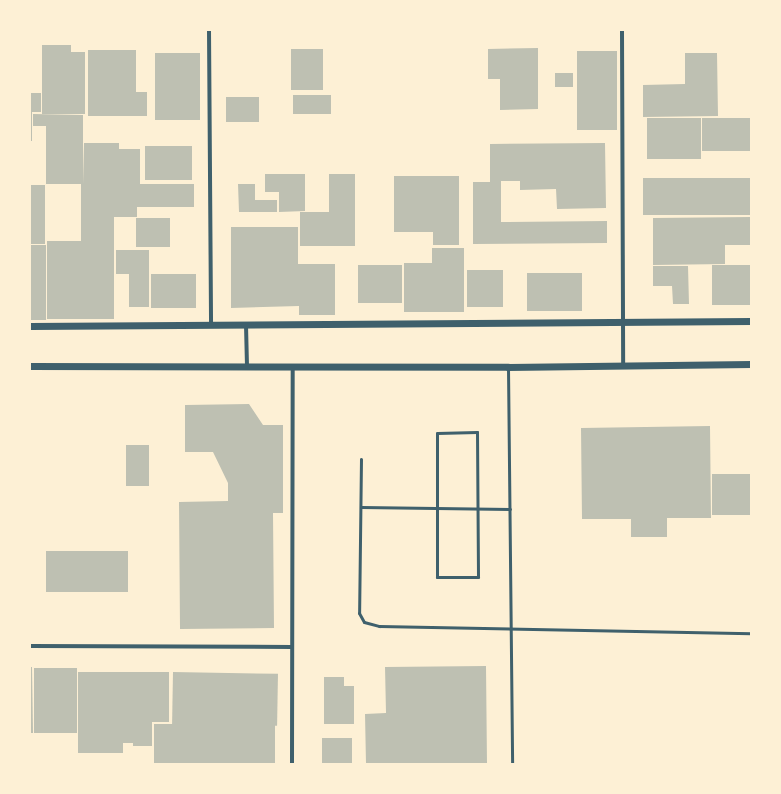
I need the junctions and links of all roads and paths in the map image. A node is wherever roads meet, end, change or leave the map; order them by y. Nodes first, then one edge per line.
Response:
1 (209, 30) edge
2 (622, 30) edge
3 (751, 321) edge
4 (622, 322) junction
5 (211, 325) junction
6 (246, 325) junction
7 (30, 326) edge
8 (751, 364) edge
9 (247, 365) junction
10 (293, 365) junction
11 (623, 365) junction
12 (30, 366) edge
13 (508, 367) junction
14 (361, 459) dead end
15 (360, 507) junction
16 (438, 508) junction
17 (478, 509) junction
18 (510, 509) junction
19 (511, 630) junction
20 (751, 633) edge
21 (30, 646) edge
22 (292, 647) junction
23 (292, 764) edge
24 (512, 764) edge

1 - 5 street
2 - 4 street
3 - 4 street
4 - 6 street
4 - 11 street
5 - 6 street
5 - 7 street
6 - 9 street
8 - 11 street
9 - 10 street
9 - 12 street
10 - 13 street
10 - 22 street
11 - 13 street
13 - 18 lane
14 - 15 lane
15 - 16 lane
15 - 19 lane
16 - 17 lane
16 - 17 lane
16 - 17 lane
17 - 18 lane
18 - 19 lane
19 - 20 lane
19 - 24 lane
21 - 22 street
22 - 23 street

